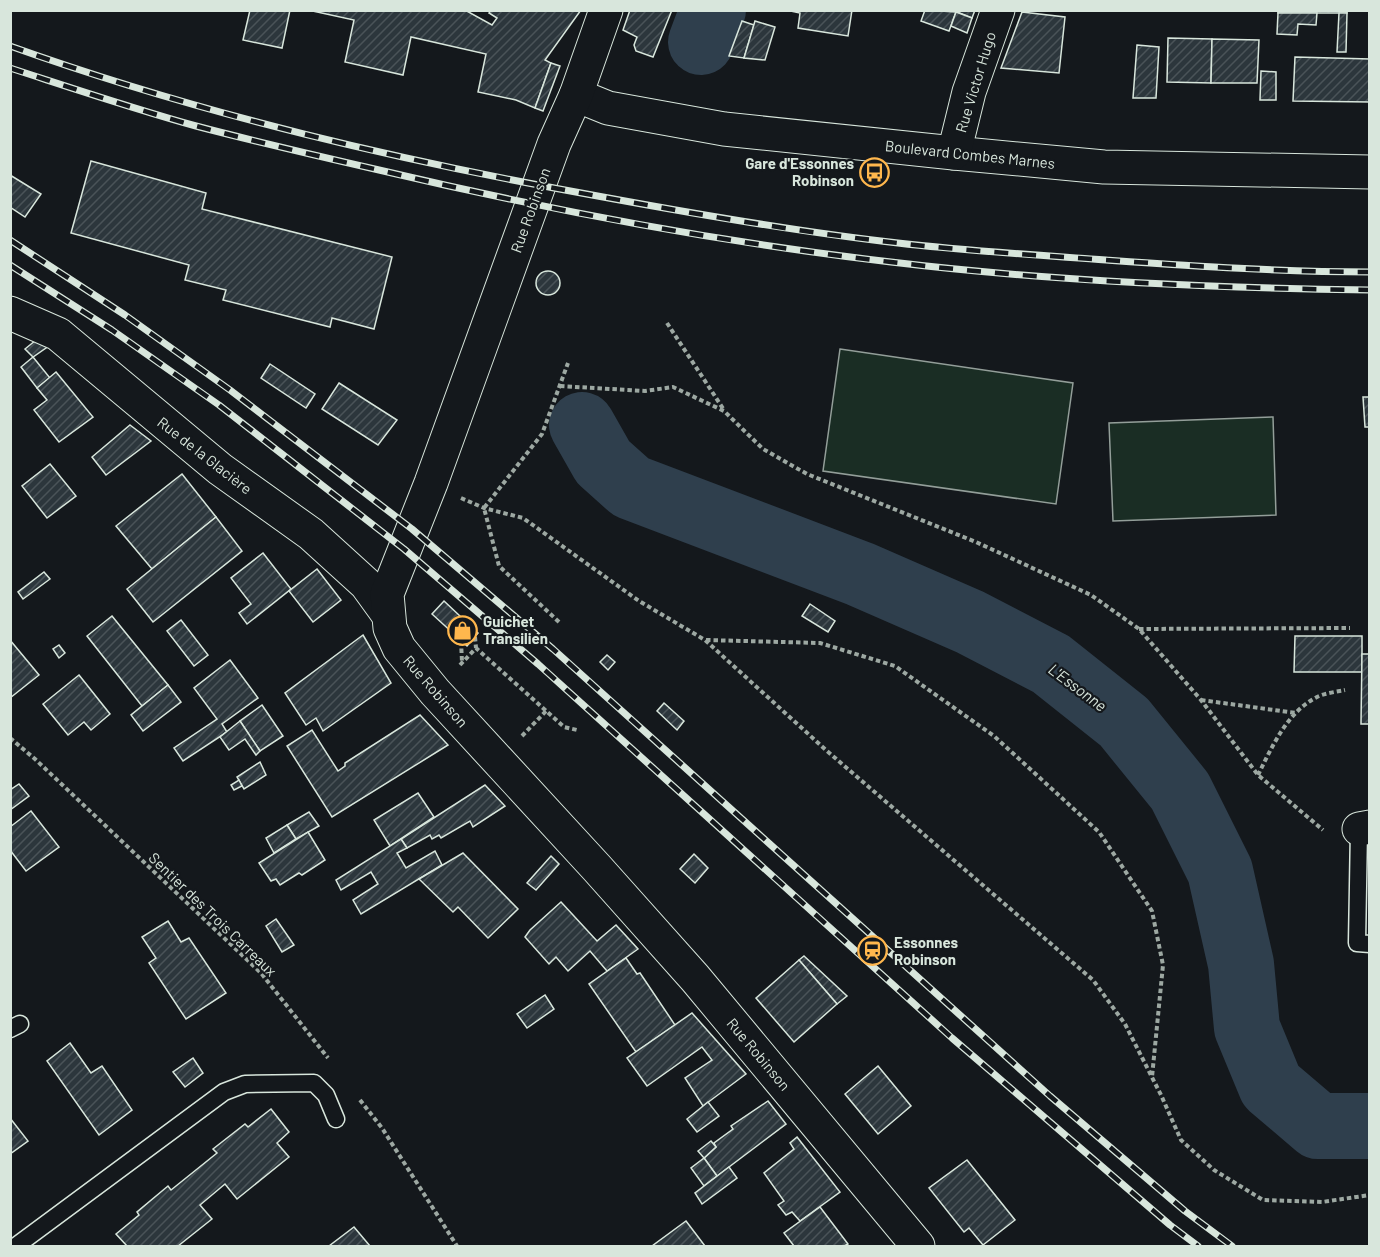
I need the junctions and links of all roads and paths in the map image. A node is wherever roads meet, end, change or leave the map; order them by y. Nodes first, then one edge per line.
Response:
1 (606, 10) edge
2 (998, 10) edge
3 (576, 95) junction
4 (954, 153) junction
5 (1370, 172) edge
6 (10, 314) edge
7 (667, 323) dead end
8 (568, 363) dead end
9 (560, 386) junction
10 (724, 411) junction
11 (431, 483) junction
12 (484, 508) junction
13 (387, 613) junction
14 (559, 622) dead end
15 (1350, 628) dead end
16 (1139, 630) junction
17 (475, 637) dead end
18 (705, 640) junction
19 (461, 641) dead end
20 (476, 648) junction
21 (462, 663) junction
22 (1345, 690) dead end
23 (435, 692) junction
24 (1201, 700) junction
25 (1296, 713) junction
26 (577, 730) dead end
27 (10, 738) edge
28 (1258, 776) junction
29 (1362, 839) edge
30 (1370, 944) edge
31 (332, 1064) dead end
32 (1152, 1078) junction
33 (353, 1091) dead end
34 (336, 1119) dead end
35 (1370, 1195) edge
36 (912, 1245) edge
37 (16, 1246) edge
38 (457, 1246) edge

1 - 3 street, Rue Robinson
2 - 4 street, Rue Victor Hugo
3 - 4 street, Boulevard Combes Marnes
3 - 11 street, Rue Robinson
4 - 5 street, Boulevard Combes Marnes
6 - 13 street, Rue de la Glacière
7 - 10 path
8 - 9 path
9 - 10 path
9 - 12 path
10 - 16 path
11 - 12 path
11 - 13 street, Rue Robinson
12 - 14 path
12 - 18 path
13 - 23 street, Rue Robinson
15 - 16 path
16 - 24 path
17 - 20 path
18 - 32 path
18 - 32 path
19 - 21 path
20 - 21 path
20 - 26 path
21 - 23 path
22 - 25 path
23 - 36 street, Rue Robinson
24 - 25 path
24 - 28 path
25 - 28 path
27 - 31 path, Sentier des Trois Carreaux
28 - 29 path
29 - 30 lane
32 - 35 path
33 - 38 path
34 - 37 lane

